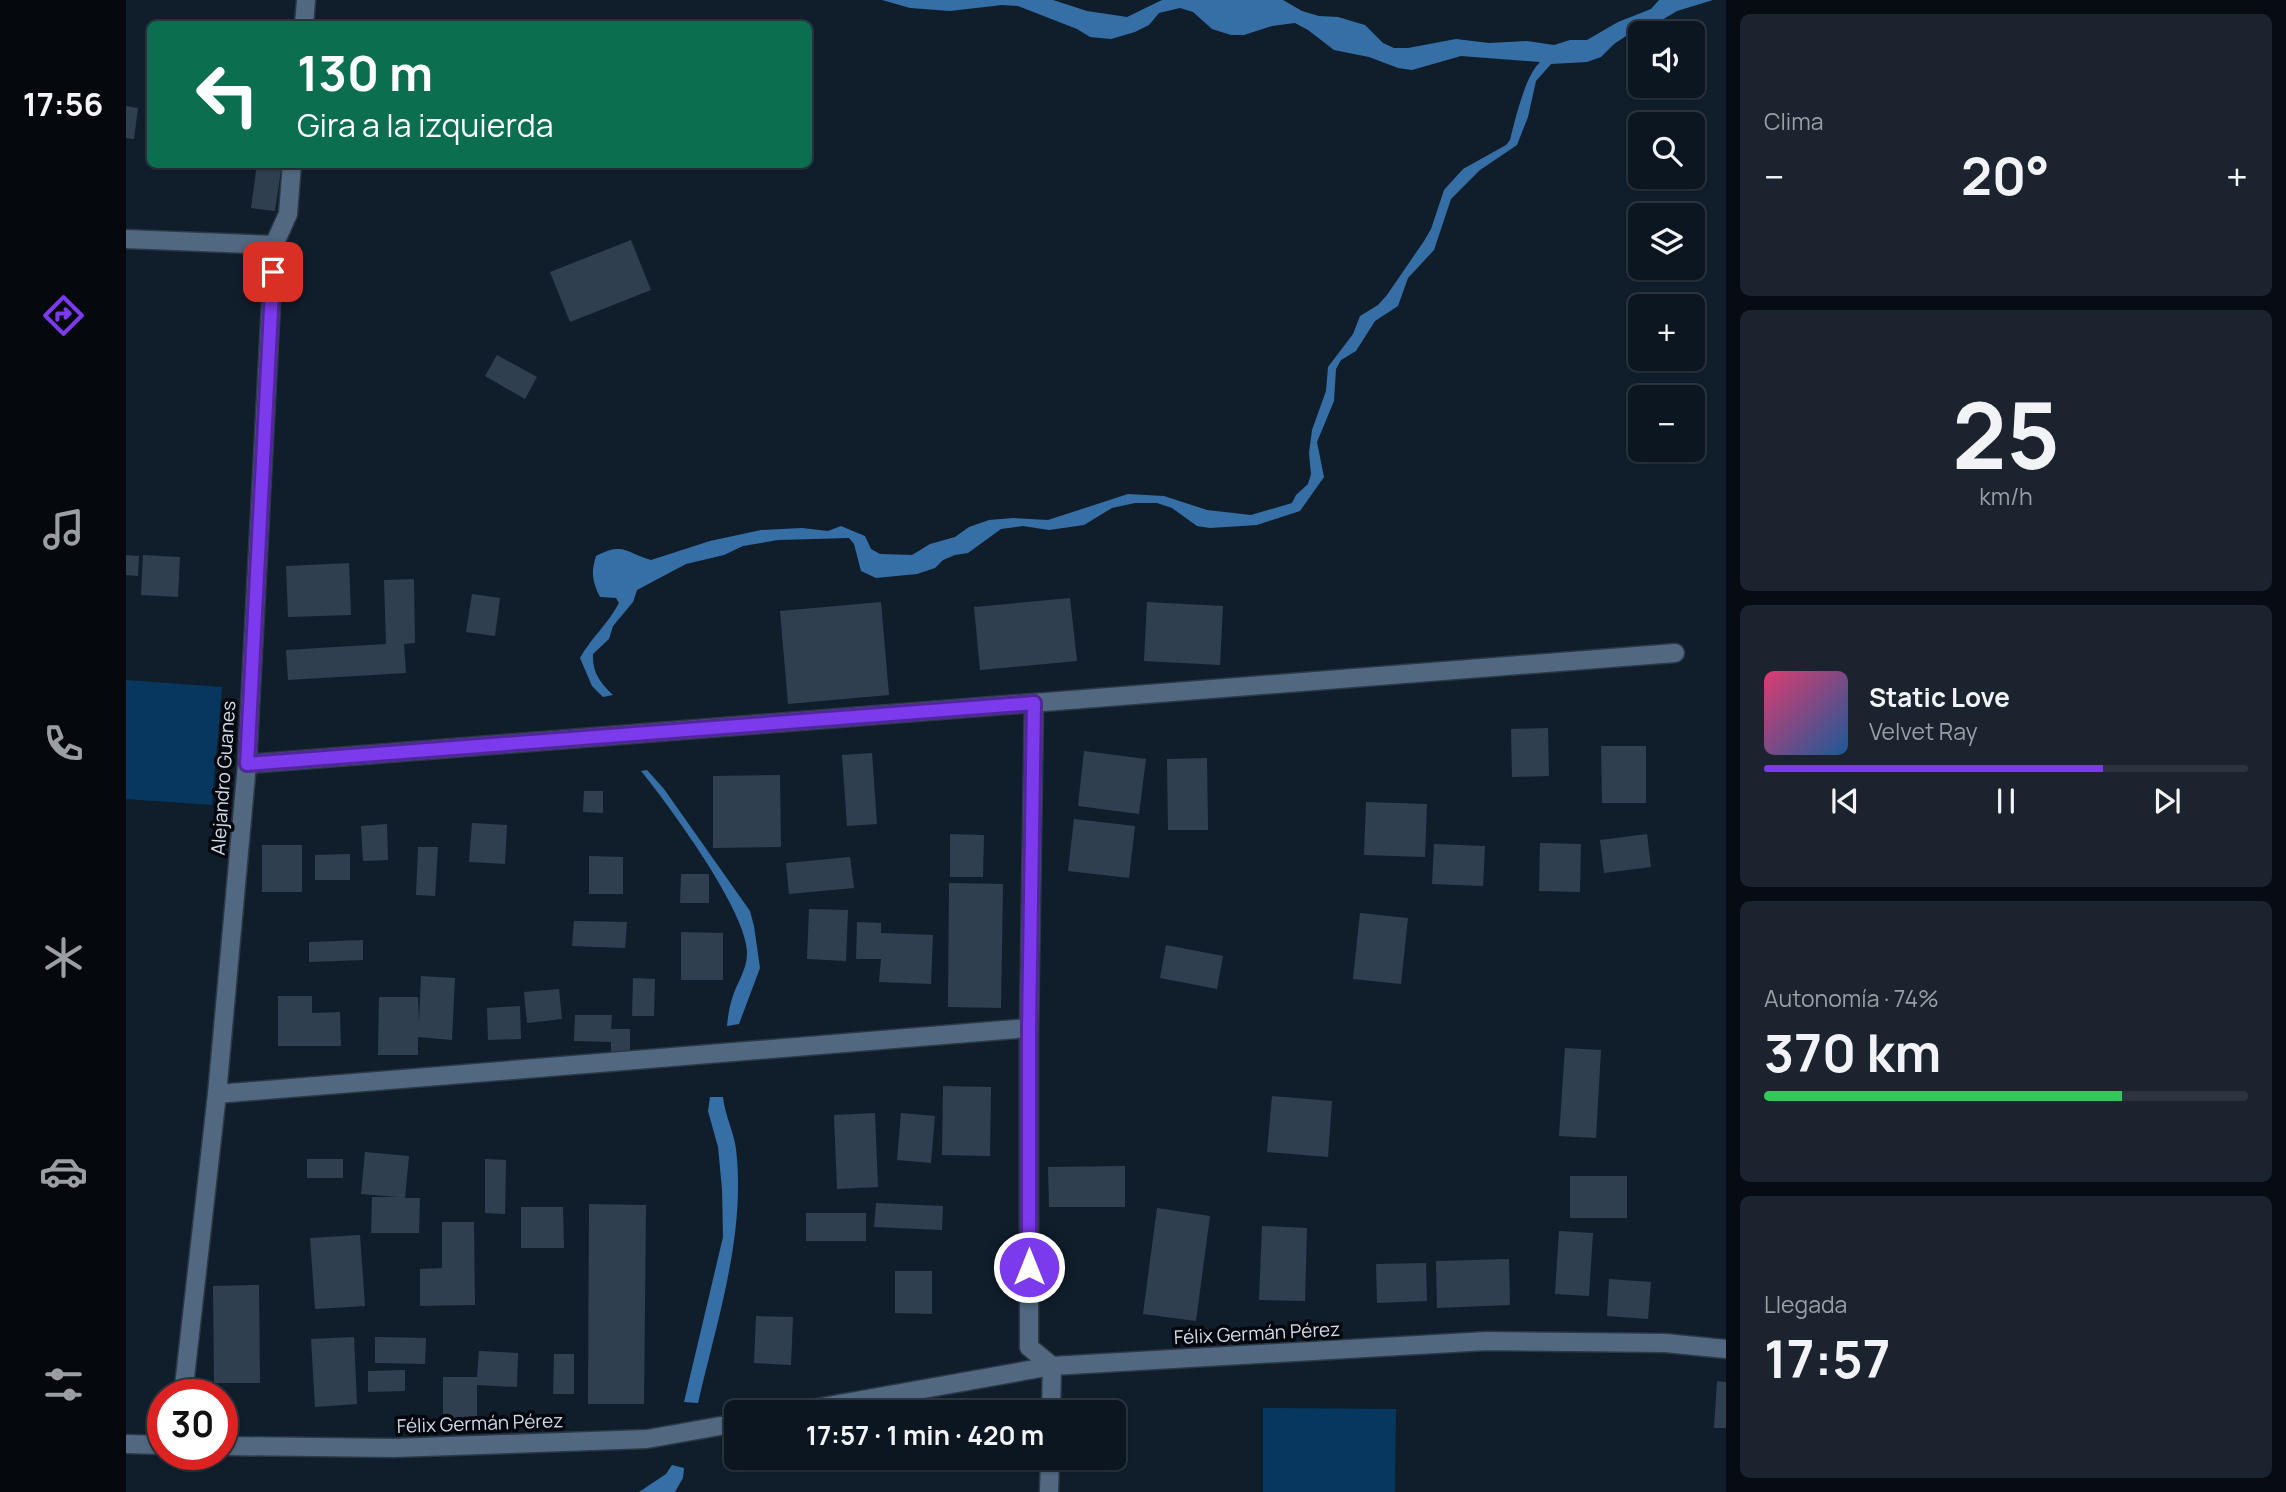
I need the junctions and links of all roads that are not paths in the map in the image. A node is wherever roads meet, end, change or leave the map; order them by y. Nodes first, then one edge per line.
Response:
1 (306, 1) edge
2 (304, 21) edge
3 (292, 168) edge
4 (126, 239) edge
5 (274, 245) junction
6 (1675, 653) dead end
7 (1034, 703) junction
8 (247, 764) junction
9 (1029, 1028) junction
10 (217, 1094) junction
11 (1726, 1349) edge
12 (1052, 1366) junction
13 (185, 1379) edge
14 (861, 1400) edge
15 (1051, 1400) edge
16 (724, 1425) edge
17 (126, 1444) edge
18 (147, 1445) edge
19 (238, 1446) edge
20 (1050, 1470) edge
21 (1049, 1492) edge

1 - 2 street
3 - 5 street, Alejandro Guanes
4 - 5 street
5 - 8 street, Alejandro Guanes
6 - 7 street
7 - 8 street
7 - 9 street
8 - 10 street, Alejandro Guanes
9 - 10 street
9 - 12 street
10 - 13 street, Alejandro Guanes
11 - 12 street, Félix Germán Pérez
12 - 14 street, Félix Germán Pérez
12 - 15 street
16 - 19 street, Félix Germán Pérez
17 - 18 street
20 - 21 street

